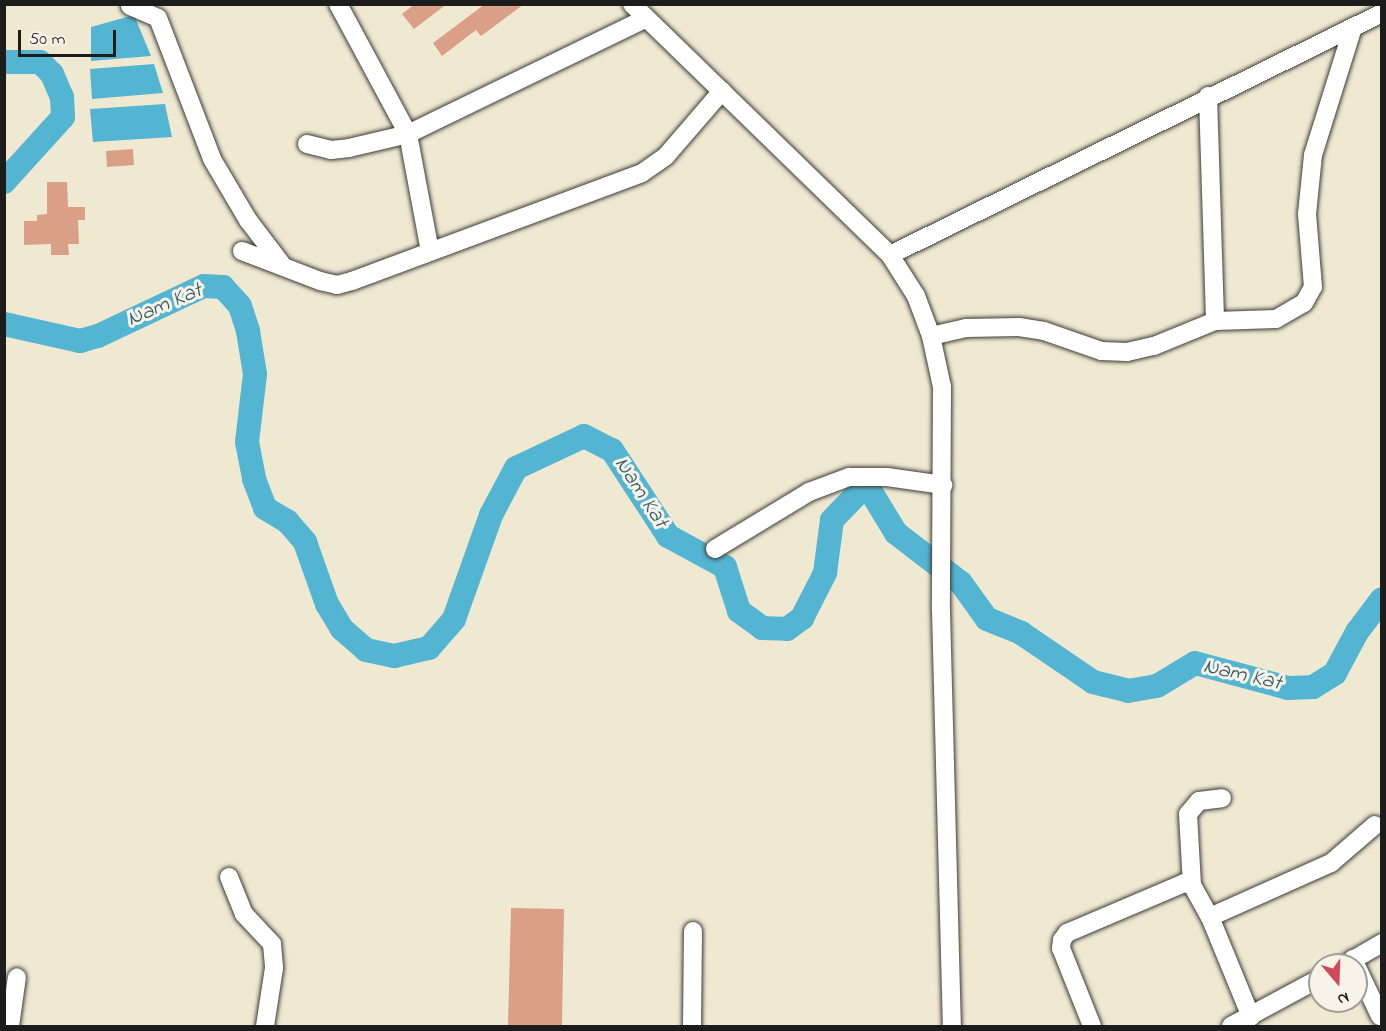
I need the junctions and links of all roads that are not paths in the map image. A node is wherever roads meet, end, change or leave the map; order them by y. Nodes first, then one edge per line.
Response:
1 (338, 4) edge
2 (632, 4) edge
3 (130, 6) dead end
4 (1382, 13) edge
5 (645, 19) junction
6 (1353, 27) junction
7 (722, 91) junction
8 (1208, 96) junction
9 (408, 134) junction
10 (307, 144) dead end
11 (242, 251) dead end
12 (429, 251) junction
13 (890, 255) junction
14 (284, 267) junction
15 (1215, 321) junction
16 (932, 336) junction
17 (943, 485) junction
18 (715, 549) dead end
19 (1222, 798) dead end
20 (1375, 825) dead end
21 (229, 877) dead end
22 (1192, 885) junction
23 (1210, 917) junction
24 (693, 931) dead end
25 (1382, 943) edge
26 (1364, 953) edge
27 (17, 977) dead end
28 (1308, 985) edge
29 (1368, 996) edge
30 (1380, 1016) dead end
31 (1251, 1017) junction
32 (10, 1026) edge
33 (265, 1026) edge
34 (692, 1026) edge
35 (952, 1026) edge
36 (1092, 1026) edge
37 (1232, 1026) edge

1 - 9 street
2 - 5 street
3 - 14 street
4 - 6 street
5 - 7 street
5 - 9 street
6 - 8 street
6 - 15 street
7 - 12 street
7 - 13 street
8 - 13 street
8 - 15 street
9 - 10 street
9 - 12 street
11 - 14 street
12 - 14 street
13 - 16 street
15 - 16 street
16 - 17 street
17 - 18 street
17 - 35 street
19 - 22 street
20 - 23 street
21 - 33 street
22 - 23 street
22 - 36 street
23 - 31 street
24 - 34 street
25 - 26 street
27 - 32 street
28 - 31 street
29 - 30 street
31 - 37 street

